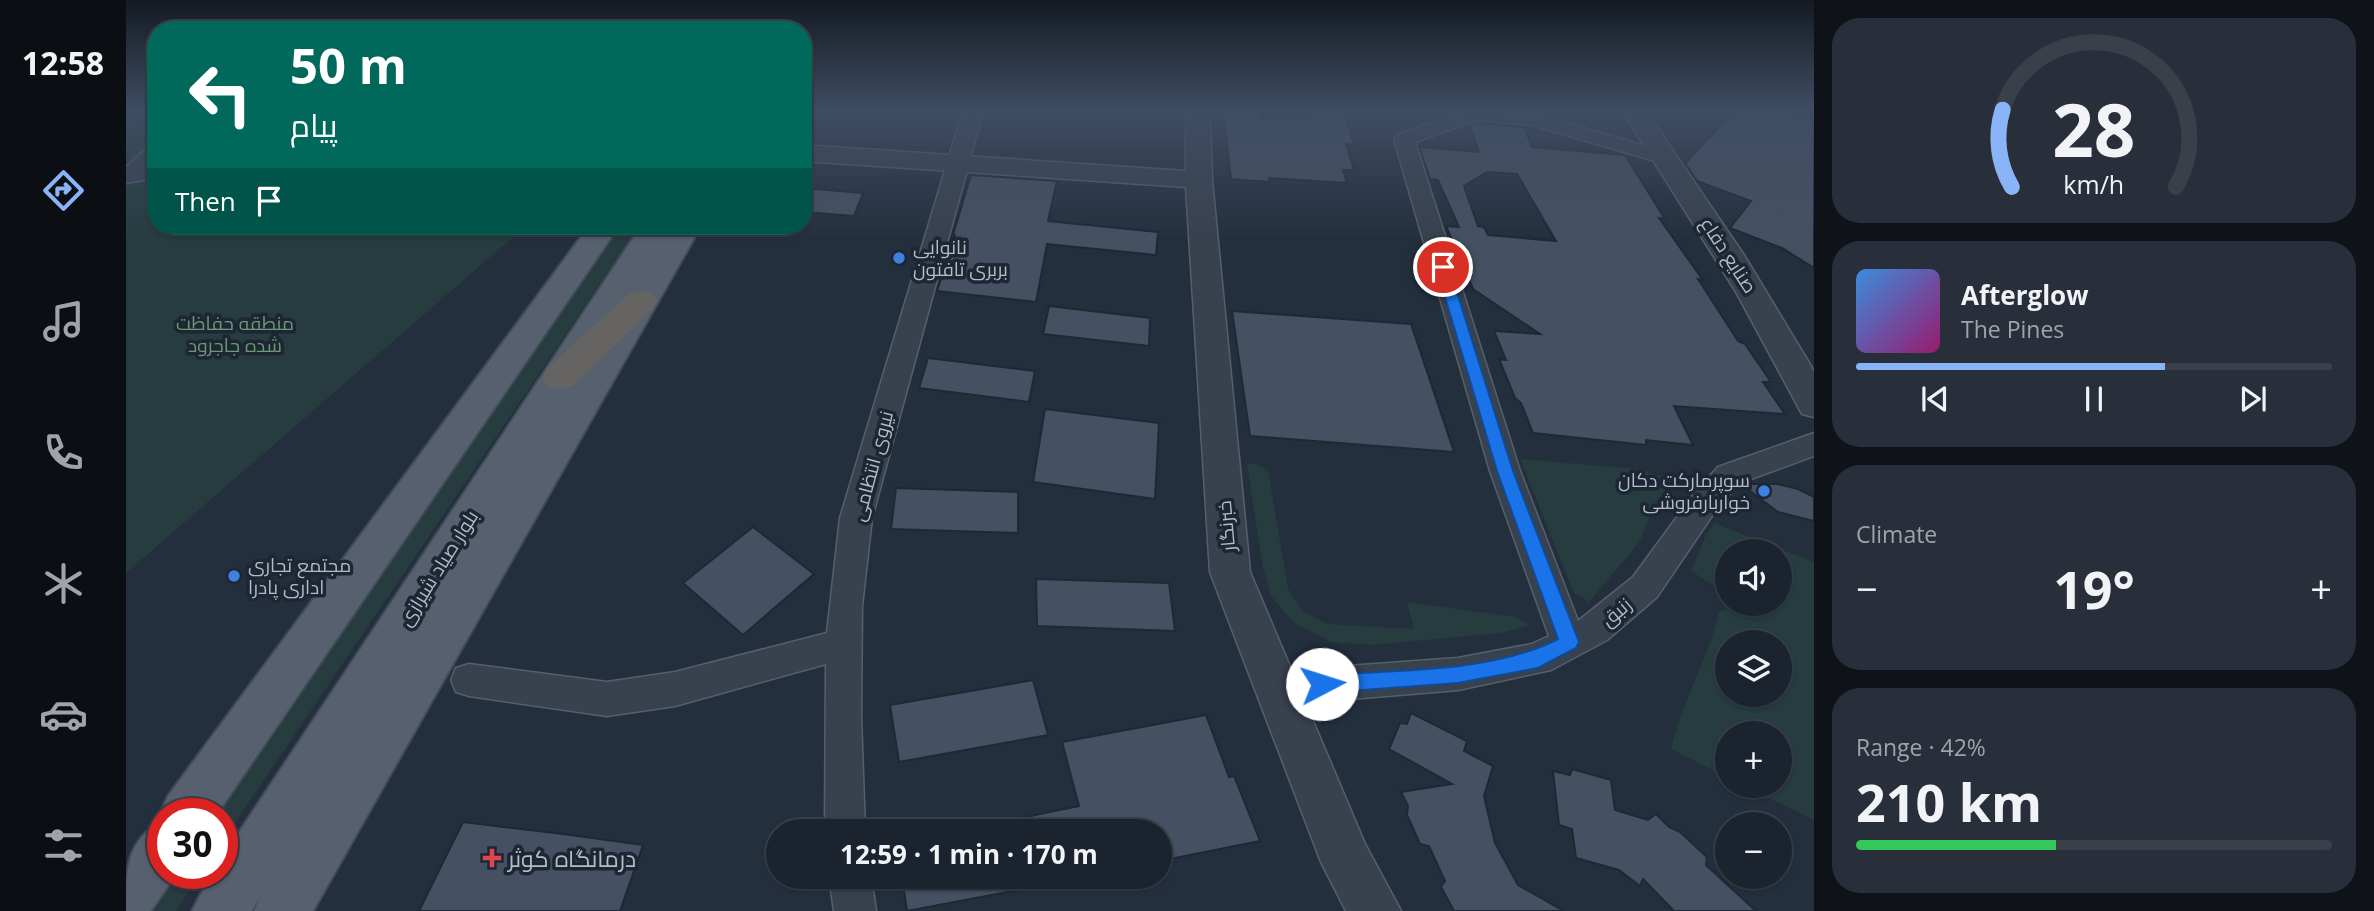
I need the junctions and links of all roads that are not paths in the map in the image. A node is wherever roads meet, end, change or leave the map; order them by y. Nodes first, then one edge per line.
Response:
1 (143, 154) edge
2 (812, 154) edge
3 (961, 154) edge
4 (1199, 154) edge
5 (1408, 154) edge
6 (1650, 154) edge
7 (1662, 154) edge
8 (1665, 158) junction
9 (958, 164) junction
10 (129, 178) edge
11 (1199, 180) junction
12 (598, 235) edge
13 (650, 235) edge
14 (681, 235) edge
15 (641, 301) junction
16 (560, 377) junction
17 (1814, 405) edge
18 (1814, 444) edge
19 (1569, 642) junction
20 (844, 644) junction
21 (469, 680) dead end
22 (1279, 688) junction
23 (197, 798) edge
24 (845, 819) edge
25 (147, 869) edge
26 (852, 889) edge
27 (126, 898) edge
28 (220, 911) edge
29 (282, 911) edge
30 (855, 911) edge
31 (1375, 911) edge

1 - 10 street
2 - 9 street
3 - 9 street, نیروی انتظامی
4 - 11 street, خبرنگار
5 - 19 street
6 - 8 street
7 - 8 street, صنایع دفاع
8 - 17 street, صنایع دفاع
9 - 11 street
9 - 20 street, نیروی انتظامی
11 - 22 street, خبرنگار
12 - 23 main road
13 - 16 main road, بلوار صیاد شیرازی
14 - 15 main road
15 - 16 highway
15 - 29 main road
16 - 28 main road, بلوار صیاد شیرازی
18 - 19 street, زنبق
19 - 22 street, زنبق
20 - 21 street
20 - 24 street, نیروی انتظامی
22 - 31 street, خبرنگار
25 - 27 main road
26 - 30 street

